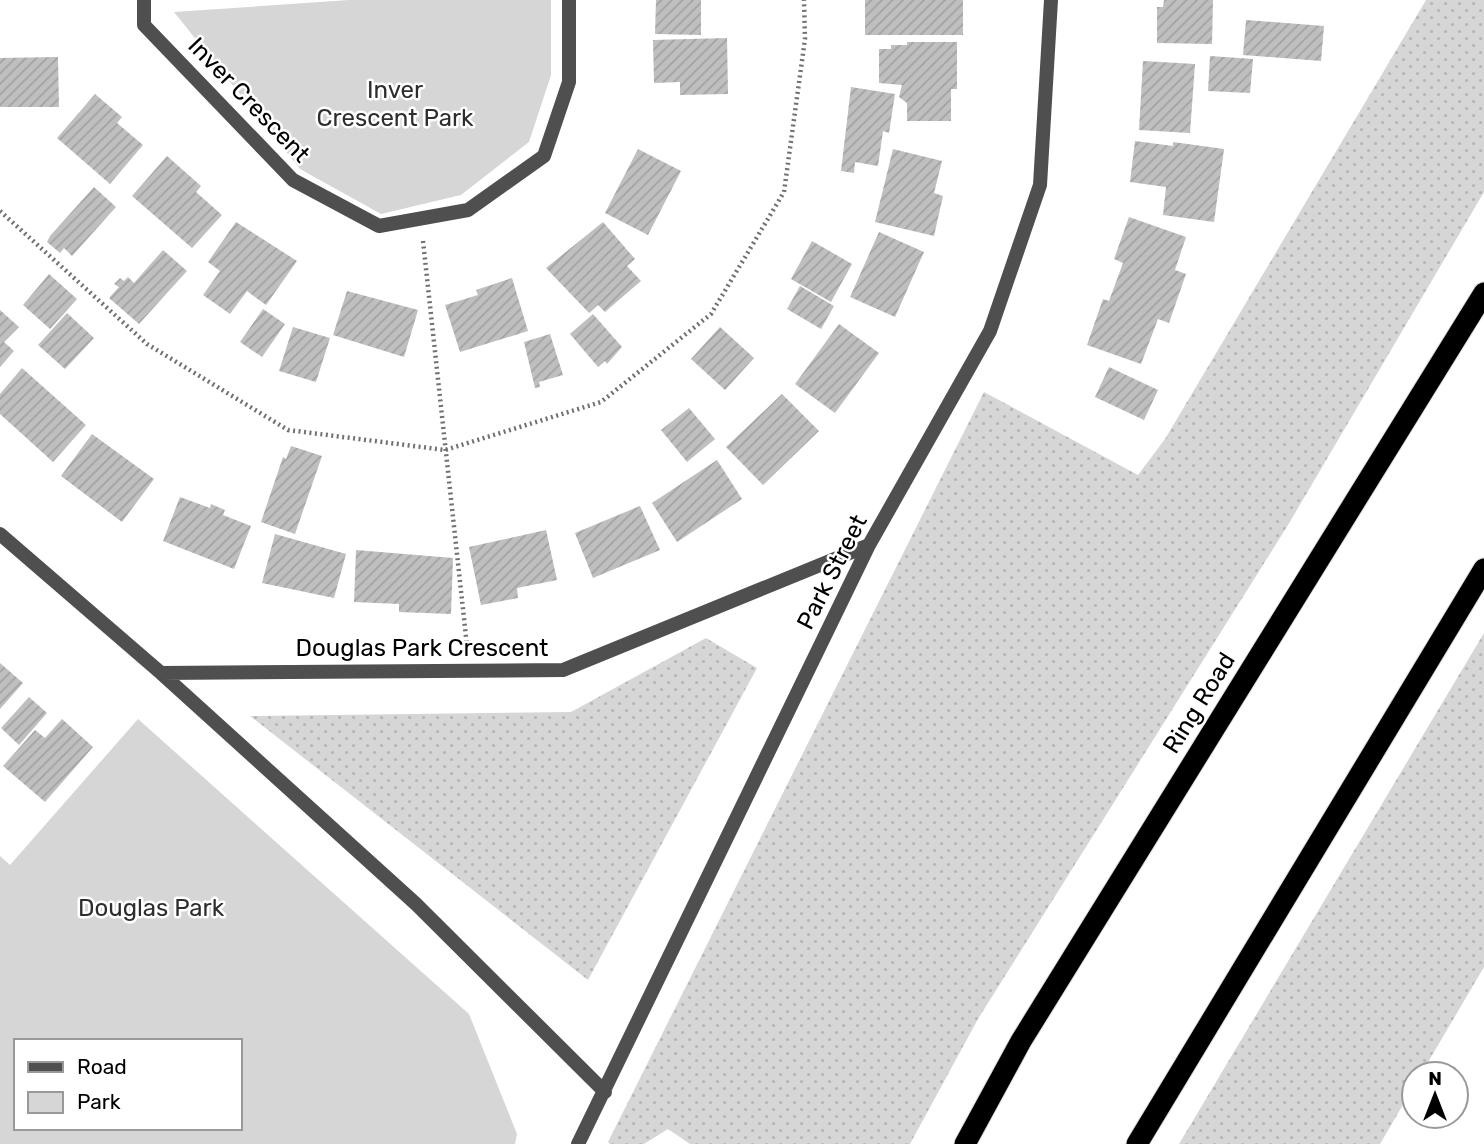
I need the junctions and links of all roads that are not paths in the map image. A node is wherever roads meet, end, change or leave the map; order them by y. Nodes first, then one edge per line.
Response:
1 (144, 0) edge
2 (569, 0) edge
3 (1051, 0) edge
4 (1484, 293) edge
5 (0, 534) edge
6 (869, 545) junction
7 (1484, 569) edge
8 (161, 673) junction
9 (605, 1091) junction
10 (578, 1144) edge
11 (965, 1144) edge
12 (1137, 1144) edge

1 - 2 street, Inver Crescent
3 - 6 street, Park Street
4 - 11 highway, Ring Road
5 - 8 street
6 - 8 street, Douglas Park Crescent
6 - 9 street, Park Street
7 - 12 highway
8 - 9 street
9 - 10 street, Park Street

